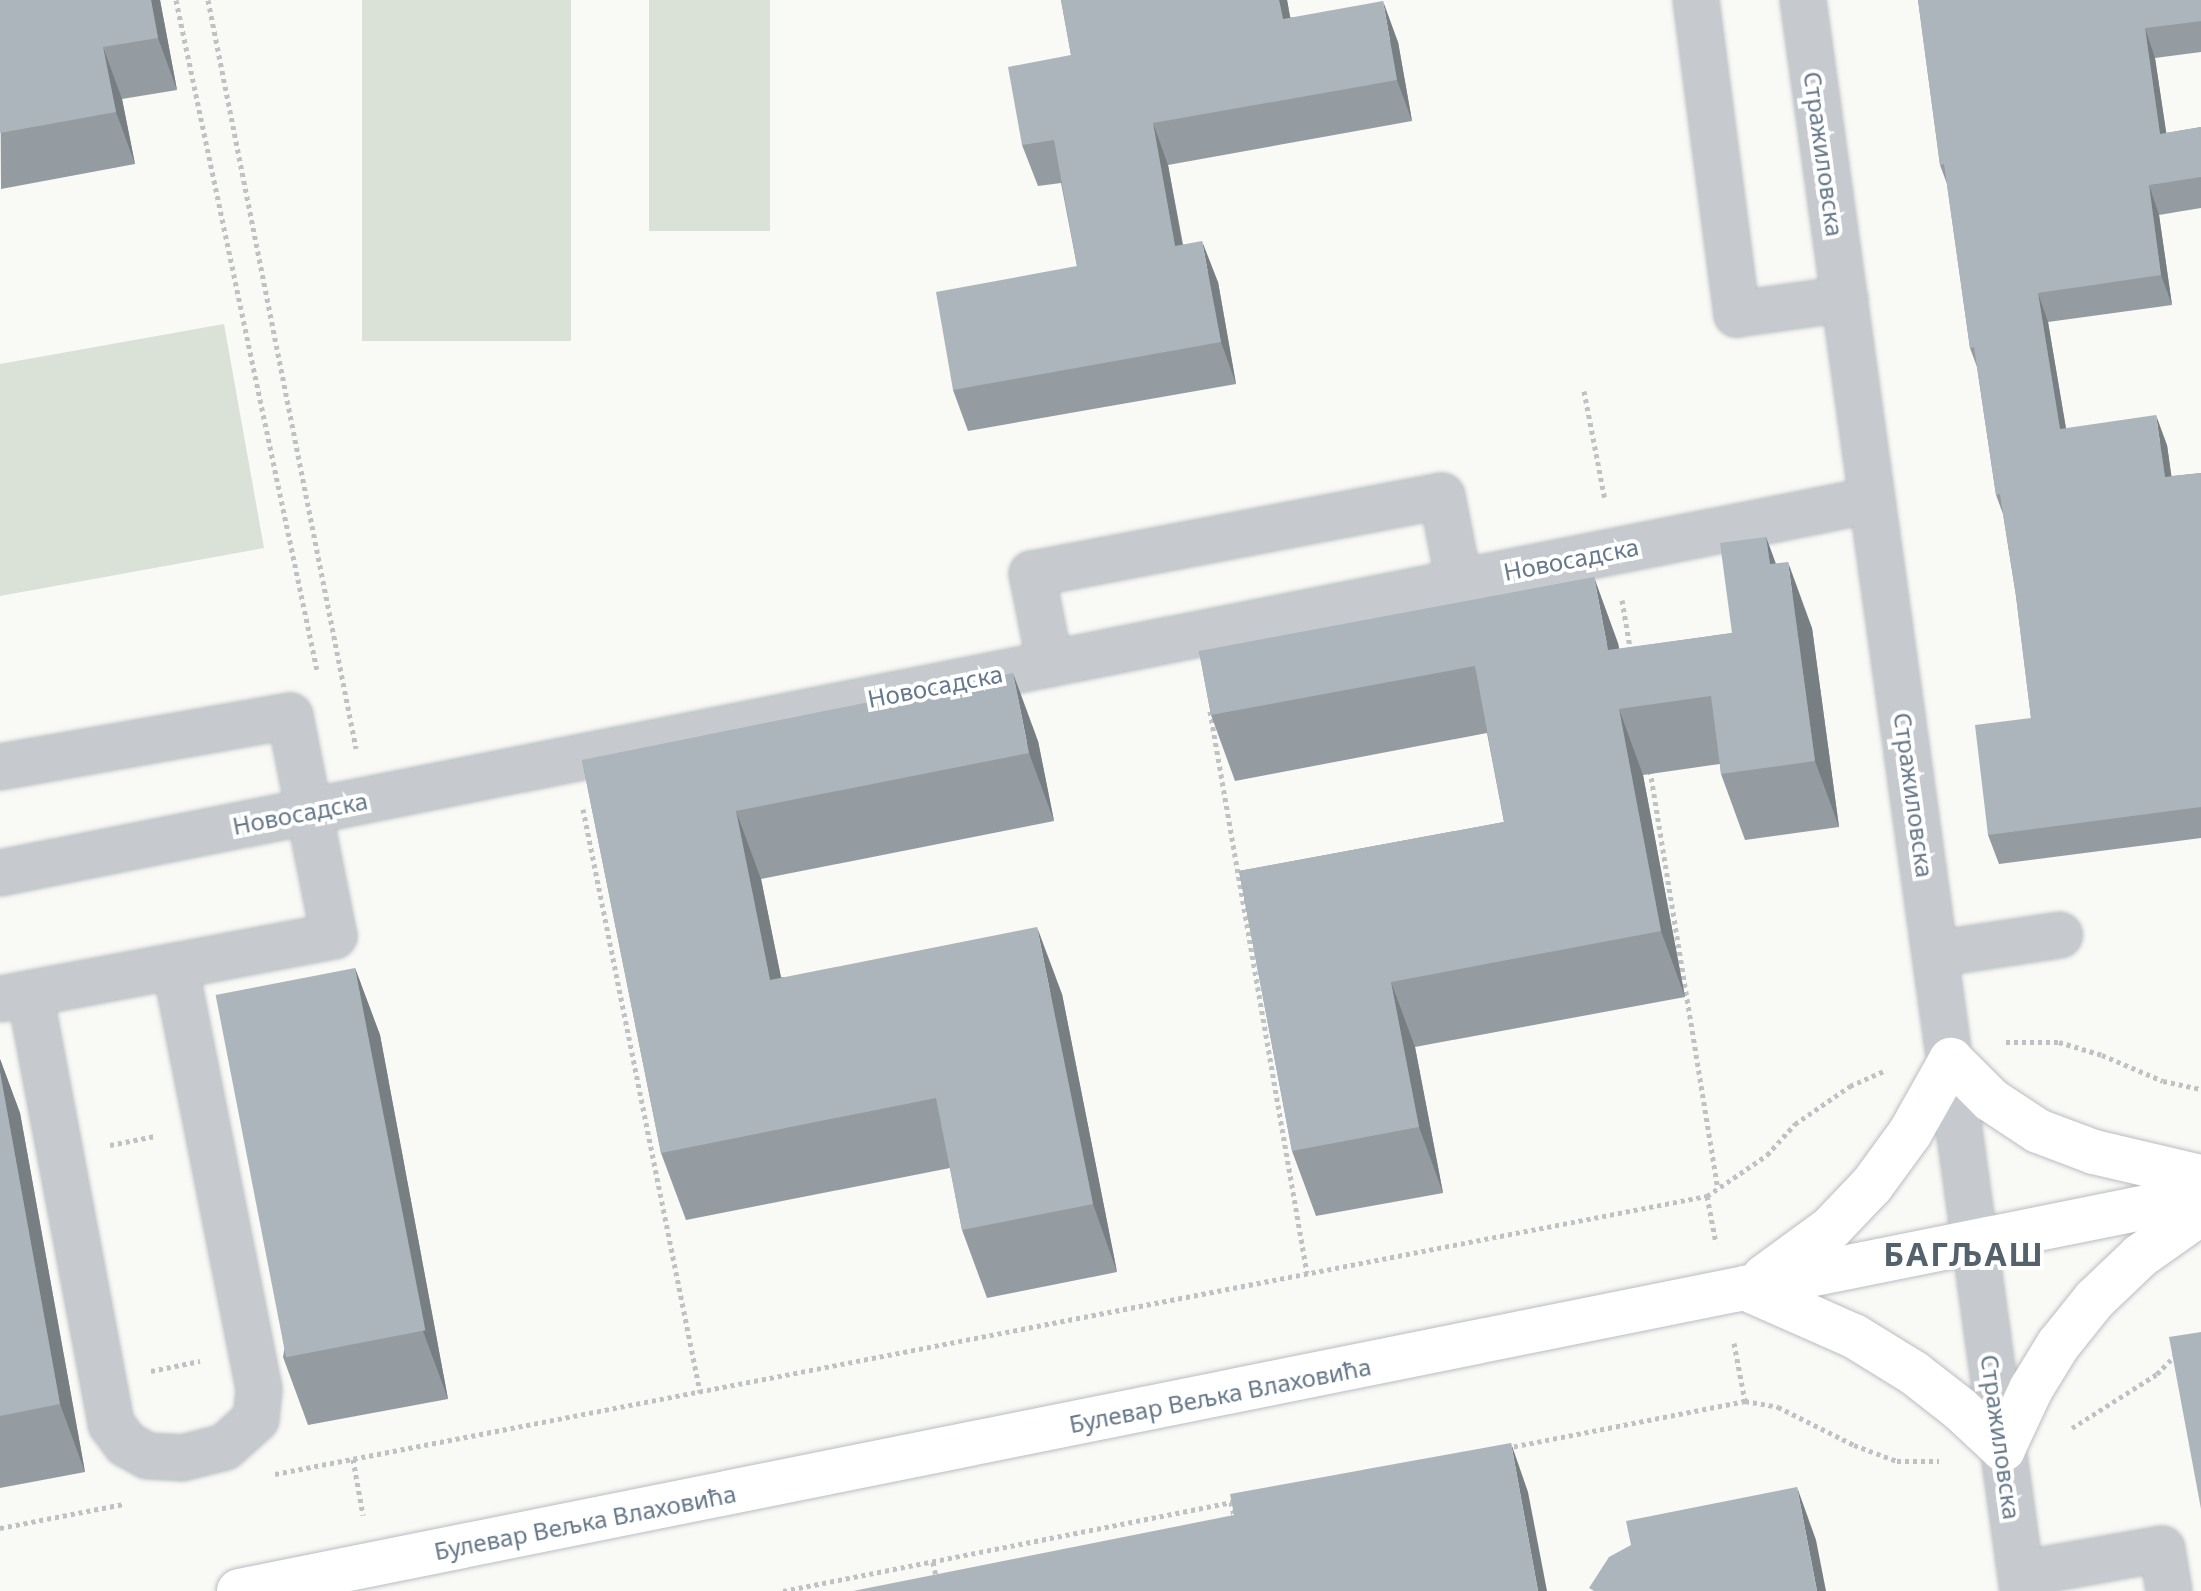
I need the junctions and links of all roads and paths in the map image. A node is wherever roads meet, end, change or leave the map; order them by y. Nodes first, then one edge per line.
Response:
1 (176, 0) edge
2 (208, 0) edge
3 (1696, 0) edge
4 (1803, 0) edge
5 (1845, 299) junction
6 (1584, 391) dead end
7 (1871, 500) junction
8 (1614, 550) junction
9 (1459, 582) junction
10 (1197, 634) junction
11 (1632, 659) edge
12 (1050, 664) junction
13 (319, 681) dead end
14 (573, 759) junction
15 (0, 767) edge
16 (1650, 768) edge
17 (366, 800) junction
18 (307, 812) junction
19 (0, 873) edge
20 (2060, 935) dead end
21 (1935, 954) junction
22 (175, 966) junction
23 (15, 996) edge
24 (1950, 1054) junction
25 (2201, 1089) edge
26 (207, 1126) junction
27 (60, 1154) junction
28 (2201, 1177) edge
29 (1718, 1189) junction
30 (2201, 1196) edge
31 (2201, 1213) edge
32 (1974, 1243) junction
33 (1307, 1273) junction
34 (1745, 1288) junction
35 (2187, 1343) edge
36 (252, 1351) junction
37 (103, 1381) junction
38 (700, 1392) junction
39 (2003, 1449) junction
40 (1496, 1450) edge
41 (268, 1476) dead end
42 (1246, 1499) edge
43 (1231, 1502) junction
44 (125, 1503) dead end
45 (1133, 1522) junction
46 (0, 1528) edge
47 (1237, 1532) edge
48 (1136, 1536) edge
49 (1034, 1541) junction
50 (1036, 1554) edge
51 (933, 1562) junction
52 (835, 1580) junction
53 (2022, 1582) edge
54 (239, 1591) edge
55 (783, 1591) edge
56 (837, 1591) edge
57 (939, 1591) edge
58 (2169, 1591) edge

1 - 13 path
2 - 17 path
3 - 5 street
4 - 5 street, Стражиловска
5 - 7 street, Стражиловска
6 - 8 path
7 - 8 street, Новосадска
7 - 21 street, Стражиловска
8 - 9 street, Новосадска
8 - 11 path
9 - 10 street, Новосадска
9 - 12 street
10 - 12 street, Новосадска
10 - 33 path
12 - 14 street, Новосадска
14 - 17 street, Новосадска
14 - 38 path
15 - 18 street
16 - 29 path
17 - 18 street, Новосадска
18 - 19 street, Новосадска
18 - 22 street
20 - 21 street
21 - 24 street, Стражиловска
22 - 23 street
22 - 26 street
23 - 27 street
24 - 25 path
24 - 28 main road
24 - 29 path
24 - 32 street, Стражиловска
24 - 34 main road
26 - 27 path
26 - 36 street
27 - 37 street
29 - 33 path
30 - 32 main road, Булевар Вељка Влаховића
31 - 39 main road
32 - 34 main road, Булевар Вељка Влаховића
32 - 39 street, Стражиловска
33 - 38 path
34 - 39 main road
34 - 54 main road, Булевар Вељка Влаховића
35 - 39 path
36 - 37 path
36 - 37 street
38 - 41 path
39 - 40 path
39 - 53 street, Стражиловска
42 - 43 path
43 - 45 path
43 - 47 path
44 - 46 path
45 - 48 path
45 - 49 path
49 - 50 path
49 - 51 path
51 - 52 path
51 - 57 path
52 - 55 path
52 - 56 path
53 - 58 street

